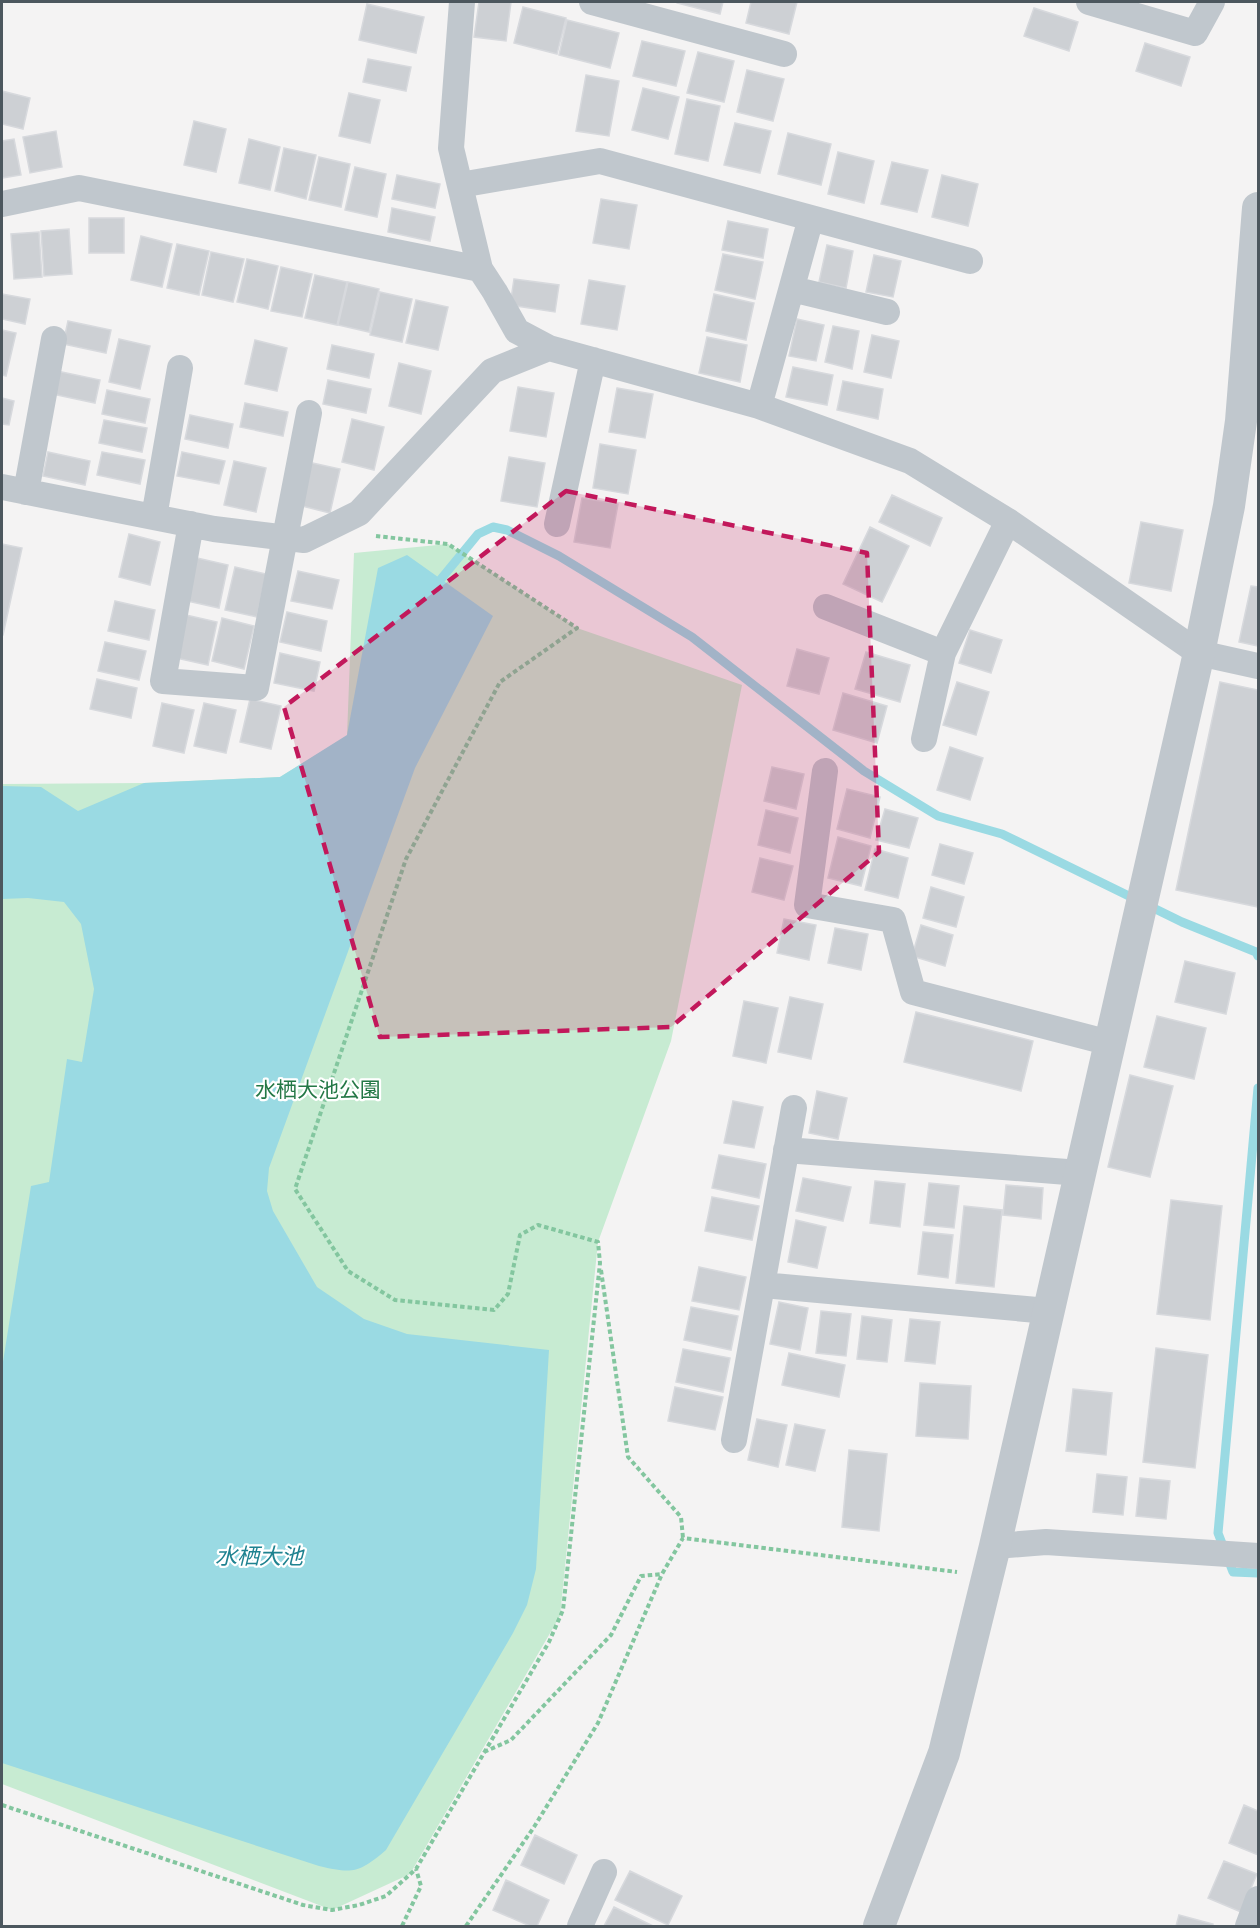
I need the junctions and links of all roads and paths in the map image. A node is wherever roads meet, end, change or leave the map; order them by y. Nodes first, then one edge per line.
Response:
1 (462, 2) edge
2 (592, 2) edge
3 (1089, 2) edge
4 (1212, 2) edge
5 (784, 54) dead end
6 (460, 185) junction
7 (2, 204) edge
8 (1258, 208) edge
9 (811, 218) junction
10 (970, 261) dead end
11 (480, 269) junction
12 (792, 289) junction
13 (887, 312) dead end
14 (54, 339) dead end
15 (549, 348) junction
16 (593, 360) junction
17 (180, 368) dead end
18 (759, 406) junction
19 (309, 413) dead end
20 (14, 490) edge
21 (154, 517) junction
22 (1008, 521) junction
23 (191, 524) junction
24 (557, 524) dead end
25 (327, 529) junction
26 (284, 537) junction
27 (826, 607) dead end
28 (943, 653) junction
29 (1199, 653) junction
30 (1258, 666) edge
31 (924, 739) dead end
32 (825, 771) dead end
33 (1110, 1043) junction
34 (794, 1107) dead end
35 (786, 1150) junction
36 (1080, 1173) junction
37 (600, 1263) junction
38 (762, 1285) junction
39 (1048, 1311) junction
40 (734, 1440) dead end
41 (683, 1538) junction
42 (991, 1561) junction
43 (1256, 1563) edge
44 (662, 1574) junction
45 (484, 1752) junction
46 (2, 1805) edge
47 (416, 1869) junction
48 (604, 1872) dead end
49 (1258, 1899) edge
50 (402, 1926) edge
51 (466, 1926) edge
52 (580, 1926) edge
53 (879, 1926) edge
54 (1248, 1926) edge

1 - 6 street
2 - 5 street
3 - 4 street
6 - 9 street
6 - 11 street
7 - 11 street
8 - 29 street
9 - 10 street
9 - 12 street
11 - 15 street
12 - 13 street
12 - 18 street
14 - 20 street
15 - 16 street
15 - 25 street
16 - 18 street
16 - 24 street
17 - 21 street
18 - 22 street
19 - 26 street
20 - 21 street
21 - 23 street
22 - 28 street
22 - 29 street
23 - 26 street
23 - 26 street
25 - 26 street
25 - 37 path
27 - 28 street
28 - 31 street
29 - 30 street
29 - 33 street
32 - 33 street
33 - 36 street
34 - 35 street
35 - 36 street
35 - 38 street
36 - 39 street
37 - 41 path
37 - 45 path
38 - 39 street
38 - 40 street
39 - 42 street
41 - 42 path
41 - 44 path
42 - 43 street
42 - 53 street
44 - 45 path
44 - 51 path
45 - 47 path
46 - 47 path
47 - 50 path
48 - 52 street
49 - 54 street

